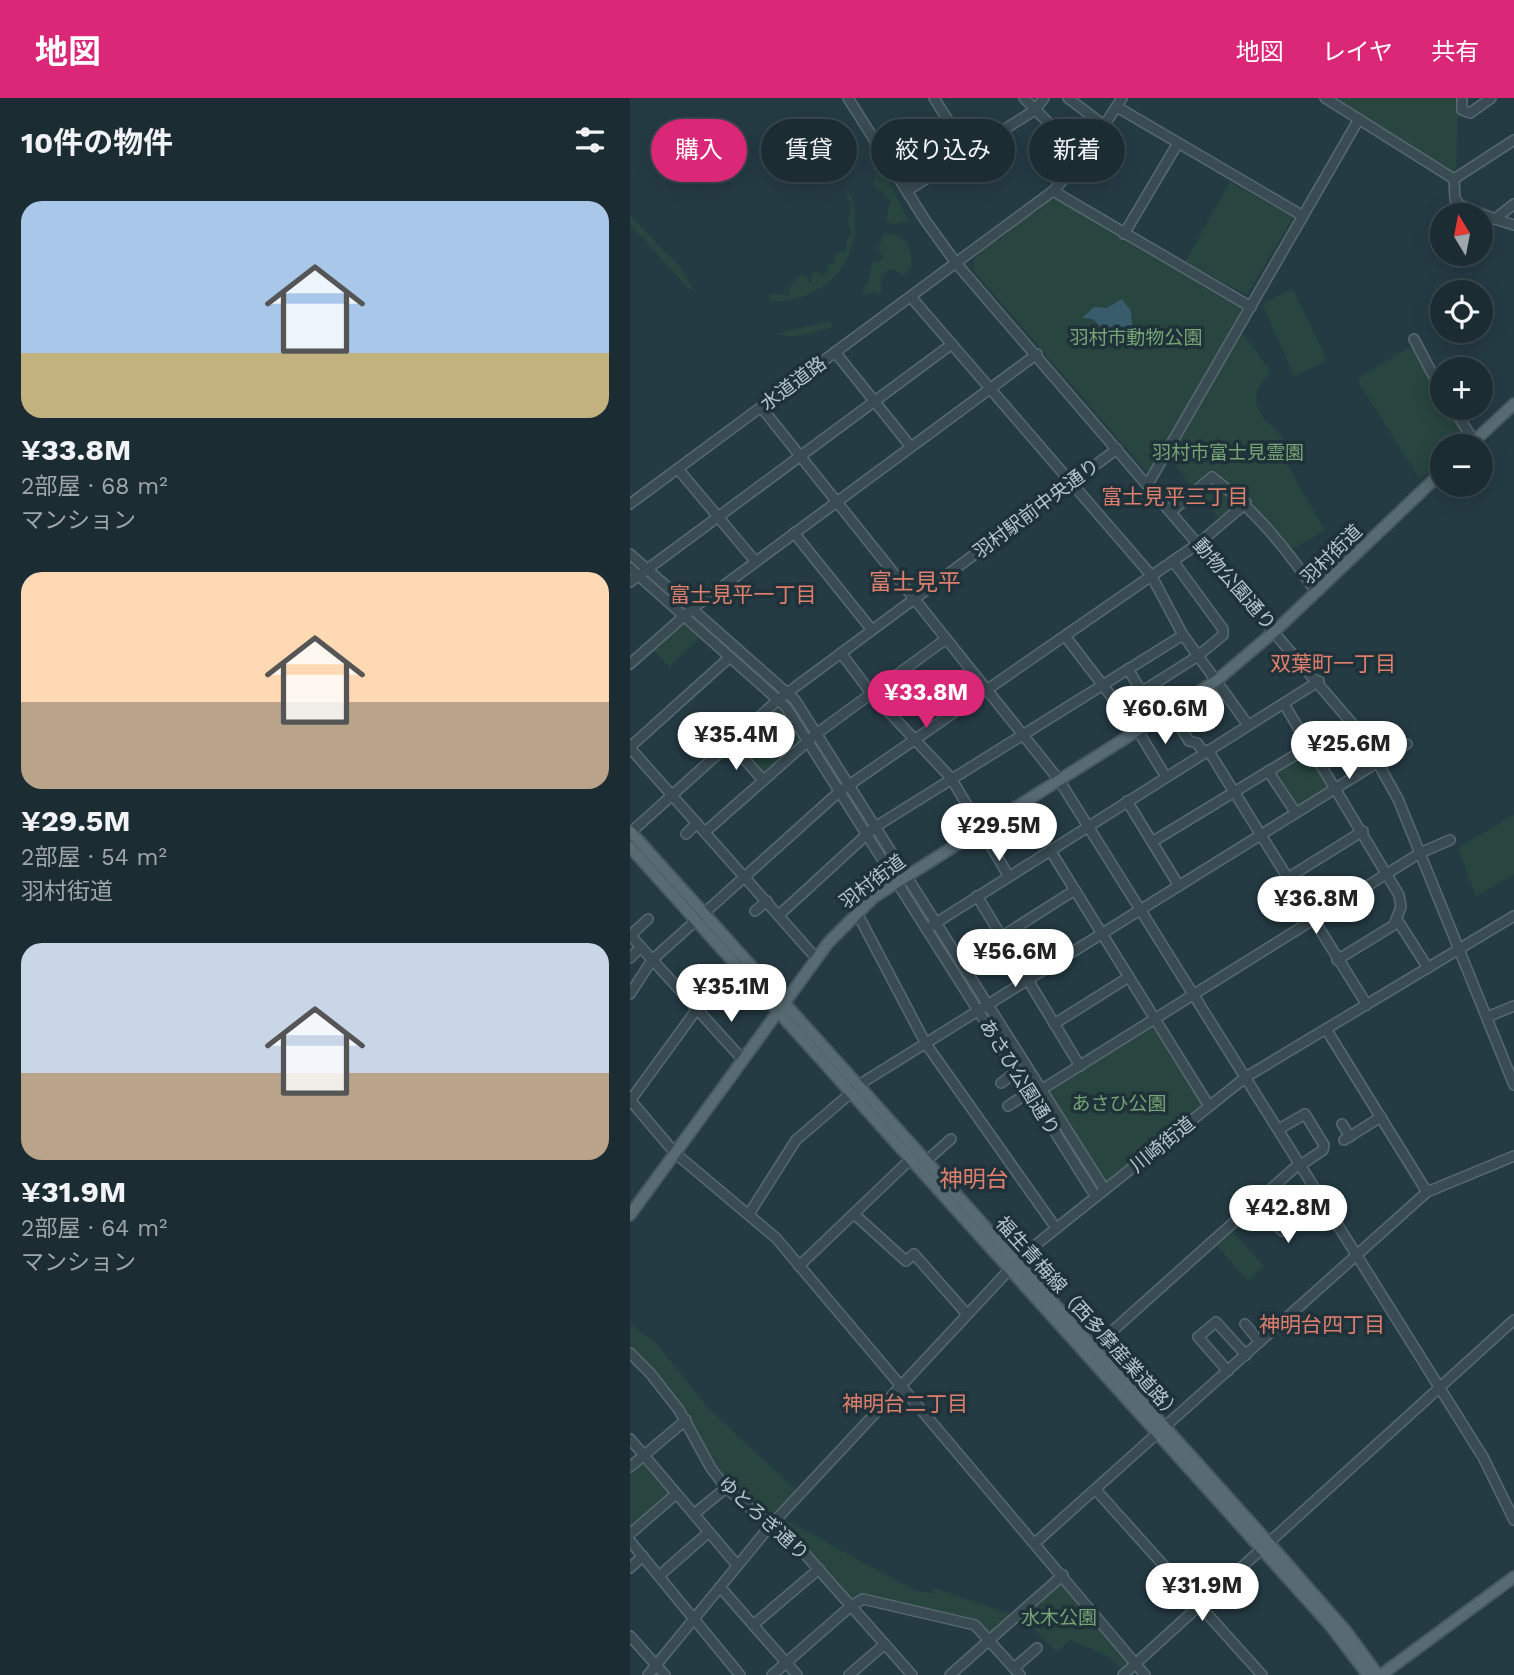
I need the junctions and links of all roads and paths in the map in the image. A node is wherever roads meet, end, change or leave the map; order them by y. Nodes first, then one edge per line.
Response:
1 (848, 98) edge
2 (934, 98) edge
3 (1024, 98) edge
4 (1044, 98) edge
5 (1068, 98) edge
6 (1122, 98) edge
7 (1325, 98) edge
8 (1461, 98) edge
9 (1491, 98) edge
10 (1082, 102) edge
11 (1117, 107) junction
12 (1035, 110) junction
13 (947, 119) edge
14 (1044, 119) edge
15 (1098, 119) edge
16 (1109, 119) edge
17 (1359, 120) junction
18 (1015, 123) edge
19 (1514, 139) edge
20 (1178, 143) junction
21 (1454, 179) junction
22 (920, 182) edge
23 (1061, 182) edge
24 (906, 191) junction
25 (1053, 191) junction
26 (1514, 204) edge
27 (1303, 216) junction
28 (1495, 219) junction
29 (1514, 225) edge
30 (1124, 234) junction
31 (956, 263) junction
32 (911, 297) junction
33 (1251, 307) junction
34 (1414, 339) dead end
35 (952, 344) junction
36 (835, 352) junction
37 (1037, 354) junction
38 (1430, 369) edge
39 (991, 388) junction
40 (874, 401) junction
41 (1514, 404) edge
42 (761, 407) junction
43 (1481, 434) edge
44 (911, 447) junction
45 (1117, 449) junction
46 (800, 457) junction
47 (678, 469) junction
48 (1070, 482) junction
49 (1430, 483) edge
50 (1148, 484) junction
51 (838, 502) junction
52 (1245, 503) junction
53 (630, 504) edge
54 (1172, 511) junction
55 (717, 516) junction
56 (794, 533) junction
57 (1199, 542) junction
58 (630, 554) edge
59 (755, 561) junction
60 (1173, 561) junction
61 (630, 569) edge
62 (648, 569) junction
63 (1152, 575) junction
64 (634, 579) edge
65 (1316, 592) junction
66 (915, 598) junction
67 (692, 609) junction
68 (685, 616) junction
69 (872, 630) junction
70 (1275, 631) junction
71 (1183, 635) junction
72 (1065, 636) junction
73 (946, 639) junction
74 (841, 653) junction
75 (1198, 656) junction
76 (730, 657) junction
77 (630, 664) edge
78 (1128, 669) junction
79 (1216, 681) junction
80 (1319, 681) junction
81 (1103, 685) junction
82 (986, 689) junction
83 (788, 693) junction
84 (871, 693) junction
85 (779, 699) junction
86 (1284, 704) junction
87 (1170, 710) junction
88 (1248, 725) junction
89 (1138, 731) junction
90 (816, 734) junction
91 (1023, 734) junction
92 (914, 739) junction
93 (808, 742) junction
94 (730, 743) junction
95 (1407, 744) dead end
96 (1310, 746) junction
97 (630, 748) edge
98 (1206, 752) junction
99 (1379, 761) junction
100 (1268, 771) junction
101 (1166, 777) junction
102 (951, 778) junction
103 (763, 780) junction
104 (1059, 780) junction
105 (848, 785) junction
106 (1336, 788) junction
107 (839, 792) junction
108 (1234, 792) junction
109 (672, 795) junction
110 (1127, 801) junction
111 (1296, 813) junction
112 (697, 823) junction
113 (1087, 825) junction
114 (875, 827) junction
115 (980, 828) junction
116 (1363, 831) junction
117 (630, 832) edge
118 (705, 832) junction
119 (686, 834) dead end
120 (866, 834) junction
121 (1260, 835) junction
122 (1450, 840) dead end
123 (1152, 842) junction
124 (630, 847) edge
125 (1050, 850) junction
126 (1420, 853) junction
127 (1389, 874) junction
128 (1008, 875) junction
129 (746, 876) junction
130 (1286, 878) junction
131 (901, 879) junction
132 (1179, 886) junction
133 (1075, 890) junction
134 (976, 897) junction
135 (767, 901) junction
136 (1141, 910) junction
137 (755, 911) dead end
138 (857, 913) junction
139 (779, 915) junction
140 (1514, 916) edge
141 (700, 917) junction
142 (648, 919) dead end
143 (1312, 920) junction
144 (1398, 921) junction
145 (936, 923) junction
146 (926, 928) junction
147 (1102, 934) junction
148 (630, 935) edge
149 (1001, 937) junction
150 (641, 947) junction
151 (1460, 949) junction
152 (630, 958) edge
153 (816, 958) junction
154 (652, 960) junction
155 (1337, 960) junction
156 (1428, 968) junction
157 (703, 976) dead end
158 (1129, 977) junction
159 (1028, 981) junction
160 (683, 993) junction
161 (630, 994) edge
162 (1195, 994) junction
163 (1367, 1005) junction
164 (988, 1006) junction
165 (1514, 1006) edge
166 (781, 1008) junction
167 (697, 1009) junction
168 (979, 1012) junction
169 (1487, 1017) junction
170 (1155, 1018) junction
171 (1054, 1024) junction
172 (1326, 1029) junction
173 (926, 1044) junction
174 (743, 1060) junction
175 (1510, 1065) edge
176 (1080, 1066) junction
177 (1016, 1072) junction
178 (1246, 1077) junction
179 (1001, 1083) dead end
180 (1514, 1085) edge
181 (855, 1089) junction
182 (1041, 1090) junction
183 (1031, 1094) junction
184 (630, 1100) edge
185 (1008, 1106) dead end
186 (1209, 1106) junction
187 (1381, 1117) junction
188 (1342, 1124) dead end
189 (1279, 1129) junction
190 (951, 1139) dead end
191 (675, 1153) junction
192 (914, 1156) junction
193 (1514, 1156) edge
194 (925, 1163) junction
195 (1300, 1164) junction
196 (1105, 1190) junction
197 (1427, 1192) junction
198 (1321, 1196) junction
199 (1096, 1197) junction
200 (1256, 1203) junction
201 (748, 1214) junction
202 (854, 1214) junction
203 (630, 1215) edge
204 (1056, 1228) junction
205 (1358, 1256) junction
206 (1012, 1265) junction
207 (799, 1266) junction
208 (966, 1313) junction
209 (1514, 1320) edge
210 (1245, 1324) dead end
211 (1260, 1342) junction
212 (1090, 1351) junction
213 (631, 1355) edge
214 (1246, 1355) junction
215 (1228, 1371) junction
216 (900, 1385) junction
217 (1440, 1388) junction
218 (685, 1420) junction
219 (1161, 1431) junction
220 (630, 1439) edge
221 (644, 1455) junction
222 (630, 1467) edge
223 (726, 1488) junction
224 (1096, 1490) junction
225 (676, 1494) junction
226 (694, 1514) junction
227 (1514, 1520) edge
228 (770, 1526) junction
229 (709, 1532) junction
230 (630, 1534) edge
231 (630, 1541) edge
232 (1035, 1543) junction
233 (1265, 1546) junction
234 (643, 1556) junction
235 (737, 1566) junction
236 (630, 1568) edge
237 (819, 1569) junction
238 (1063, 1575) junction
239 (659, 1576) junction
240 (1514, 1577) edge
241 (720, 1587) junction
242 (851, 1605) junction
243 (1200, 1605) junction
244 (693, 1620) junction
245 (753, 1625) junction
246 (630, 1636) edge
247 (990, 1640) junction
248 (885, 1644) junction
249 (1037, 1648) dead end
250 (786, 1662) junction
251 (1136, 1663) junction
252 (656, 1665) junction
253 (1017, 1672) edge
254 (648, 1675) edge
255 (664, 1675) edge
256 (740, 1675) edge
257 (772, 1675) edge
258 (797, 1675) edge
259 (849, 1675) edge
260 (912, 1675) edge
261 (950, 1675) edge
262 (1123, 1675) edge
263 (1145, 1675) edge
264 (1262, 1675) edge
265 (1368, 1675) edge
266 (1380, 1675) edge

1 - 24 street, 動物公園通り
2 - 13 street
3 - 12 street
4 - 12 street
5 - 10 street
6 - 11 street, 水道道路
7 - 17 street
8 - 9 street
10 - 15 street
11 - 16 street, 水道道路
11 - 20 street
12 - 14 street
12 - 18 street
17 - 21 street
17 - 27 street
19 - 21 street
20 - 27 street
20 - 30 street
21 - 28 street
22 - 24 street
23 - 25 street, 水道道路
24 - 31 street, 動物公園通り
25 - 30 street
25 - 31 street, 水道道路
26 - 28 street
27 - 33 street
28 - 29 street
30 - 33 street
31 - 32 street, 水道道路
31 - 37 street, 動物公園通り
32 - 35 street
32 - 36 street, 水道道路
33 - 50 street
34 - 38 street
35 - 39 street
35 - 40 street
36 - 40 street
36 - 42 street, 水道道路
37 - 39 street
37 - 45 street, 動物公園通り
39 - 44 street
39 - 48 street
40 - 44 street
40 - 46 street
41 - 43 main road
42 - 46 street
42 - 47 street, 水道道路
44 - 51 street
45 - 48 street, 羽村駅前中央通り
45 - 50 street, 動物公園通り
46 - 51 street
46 - 55 street
47 - 53 street, 水道道路
47 - 55 street
48 - 63 street
48 - 66 street, 羽村駅前中央通り
49 - 65 main road, 羽村街道
50 - 54 street, 動物公園通り
51 - 56 street
51 - 66 street
52 - 54 street
52 - 57 street
52 - 65 street
54 - 57 street, 動物公園通り
55 - 59 street
55 - 62 street
56 - 59 street
56 - 69 street
57 - 60 street
57 - 70 street, 動物公園通り
58 - 62 street, あさひ公園通り
59 - 67 street
60 - 63 street
60 - 75 street
61 - 64 street, あさひ公園通り
62 - 64 street
62 - 67 street, あさひ公園通り
63 - 71 street
63 - 72 street
64 - 68 street, あさひ公園通り
65 - 70 main road, 羽村街道
66 - 69 street, 羽村駅前中央通り
66 - 73 street
67 - 68 street
67 - 83 street, あさひ公園通り
68 - 76 street, あさひ公園通り
68 - 77 street
69 - 74 street, 羽村駅前中央通り
70 - 79 main road, 羽村街道
70 - 80 street, 動物公園通り
71 - 75 street
71 - 78 street
72 - 81 street
72 - 82 street
73 - 82 street
73 - 84 street
74 - 83 street, 羽村駅前中央通り
74 - 84 street
75 - 78 street
75 - 79 street
76 - 85 street, あさひ公園通り
76 - 97 street
78 - 81 street
79 - 87 main road, 羽村街道
79 - 88 street
80 - 86 street
80 - 99 street, 動物公園通り
81 - 89 street
81 - 91 street
82 - 91 street
82 - 92 street
83 - 85 street, 羽村駅前中央通り
83 - 90 street, あさひ公園通り
84 - 90 street
84 - 92 street
85 - 93 street, あさひ公園通り
85 - 94 street, 羽村駅前中央通り
86 - 88 street
86 - 96 street
87 - 89 main road, 羽村街道
87 - 98 street
88 - 98 street
89 - 101 street
89 - 104 main road, 羽村街道
90 - 93 street
90 - 105 street, あさひ公園通り
91 - 102 street
91 - 104 street
92 - 102 street
92 - 105 street
93 - 103 street
93 - 107 street, あさひ公園通り
94 - 103 street
94 - 109 street, 羽村駅前中央通り
95 - 99 street
96 - 100 street
96 - 106 street
97 - 109 street
98 - 101 street
98 - 108 street
99 - 106 street
99 - 126 street, 動物公園通り
100 - 108 street
100 - 111 street
101 - 110 street
102 - 114 street
102 - 115 street
103 - 118 street
104 - 113 street
104 - 115 main road, 羽村街道
105 - 107 street
105 - 114 street, あさひ公園通り
106 - 111 street
106 - 116 street
107 - 120 street, あさひ公園通り
107 - 129 street
108 - 121 street
108 - 123 street
109 - 112 street
109 - 117 street, 羽村駅前中央通り
110 - 113 street
110 - 123 street
111 - 121 street
112 - 118 street
112 - 119 street
113 - 125 street
113 - 136 street
114 - 120 street
114 - 131 street, あさひ公園通り
115 - 128 street
115 - 131 main road, 羽村街道
116 - 127 street
116 - 130 street
117 - 141 main road, 福生青梅線（西多摩産業道路）
118 - 129 street
120 - 131 street, あさひ公園通り
120 - 139 street
121 - 130 street
121 - 132 street
122 - 126 street
123 - 132 street
124 - 141 main road, 福生青梅線（西多摩産業道路）
125 - 128 street
125 - 133 street
126 - 127 street
126 - 151 street, 動物公園通り
127 - 143 street
127 - 144 street
128 - 134 street
129 - 135 street
129 - 141 street
130 - 143 street
131 - 138 main road, 羽村街道
131 - 145 street, あさひ公園通り
131 - 146 street, あさひ公園通り
132 - 136 street
133 - 147 street
133 - 149 street
134 - 145 street
134 - 149 street
135 - 137 street
135 - 139 street
136 - 147 street
136 - 162 street
138 - 153 main road, 羽村街道
138 - 173 street
139 - 153 street
140 - 151 street, 川崎街道
141 - 154 street
141 - 166 main road, 福生青梅線（西多摩産業道路）
142 - 148 street
143 - 155 street
143 - 162 street
144 - 155 street
144 - 156 street
145 - 146 street
145 - 164 street, あさひ公園通り
146 - 168 street, あさひ公園通り
147 - 158 street
147 - 159 street
148 - 150 street
149 - 159 street
150 - 152 street
150 - 154 street
151 - 156 street, 川崎街道
151 - 169 street, 動物公園通り
153 - 166 main road, 羽村街道
154 - 160 street
154 - 161 street
155 - 163 street
156 - 163 street, 川崎街道
157 - 160 street
158 - 170 street
158 - 171 street
159 - 164 street
159 - 171 street
160 - 167 street
162 - 170 street
162 - 178 street
163 - 172 street, 川崎街道
164 - 168 street
164 - 182 street, あさひ公園通り
165 - 169 street
166 - 174 main road, 羽村街道
166 - 181 main road, 福生青梅線（西多摩産業道路）
167 - 174 street
167 - 184 street
168 - 173 street
168 - 177 street, あさひ公園通り
169 - 175 street, 動物公園通り
170 - 176 street
170 - 186 street
171 - 176 street
172 - 178 street, 川崎街道
172 - 187 street
173 - 181 street
173 - 204 street
174 - 191 main road, 羽村街道
175 - 180 street, 動物公園通り
176 - 182 street
177 - 179 street
177 - 183 street, あさひ公園通り
178 - 186 street, 川崎街道
178 - 189 street
181 - 192 main road, 福生青梅線（西多摩産業道路）
181 - 201 street
182 - 183 street
182 - 196 street, あさひ公園通り
183 - 185 street
183 - 199 street, あさひ公園通り
184 - 191 street
186 - 196 street, 川崎街道
187 - 188 street
187 - 197 street
189 - 195 street
189 - 195 street
190 - 194 street
191 - 201 street
191 - 203 main road, 羽村街道
192 - 194 main road, 福生青梅線（西多摩産業道路）
192 - 202 street
192 - 206 main road, 福生青梅線（西多摩産業道路）
193 - 197 street
194 - 206 main road, 福生青梅線（西多摩産業道路）
195 - 198 street
195 - 200 street
196 - 199 street, 川崎街道
197 - 205 street
198 - 200 street
198 - 205 street
199 - 204 street, 川崎街道
200 - 212 street
201 - 207 street
202 - 207 street
202 - 208 street
204 - 206 street, 川崎街道
205 - 211 street
205 - 217 street
206 - 208 street, 川崎街道
206 - 212 main road, 福生青梅線（西多摩産業道路）
207 - 216 street
208 - 216 street, 川崎街道
209 - 217 street
210 - 211 street
211 - 214 street
212 - 219 main road, 福生青梅線（西多摩産業道路）
213 - 218 street, ゆとろぎ通り
214 - 215 street
214 - 215 street
215 - 219 street
216 - 228 street, 川崎街道
216 - 232 street
217 - 227 street
217 - 233 street
218 - 221 street
218 - 223 street, ゆとろぎ通り
219 - 224 street
219 - 233 main road, 福生青梅線（西多摩産業道路）
220 - 221 street
221 - 222 street
221 - 225 street
223 - 226 street
223 - 228 street, ゆとろぎ通り
224 - 232 street
224 - 243 street
225 - 226 street
225 - 230 street
226 - 229 street
228 - 235 street
228 - 237 street, ゆとろぎ通り
229 - 235 street
229 - 239 street
231 - 234 street
232 - 238 street
233 - 243 street
233 - 265 main road, 福生青梅線（西多摩産業道路）
233 - 266 main road, 福生青梅線（西多摩産業道路）
234 - 236 street
234 - 239 street
235 - 241 street
237 - 242 street, ゆとろぎ通り
237 - 245 street
238 - 247 street
238 - 251 street
239 - 244 street
240 - 266 main road
241 - 244 street
241 - 245 street
242 - 247 street
242 - 248 street, ゆとろぎ通り
242 - 250 street
243 - 251 street
243 - 264 street
244 - 252 street
244 - 256 street
245 - 250 street
246 - 252 street
247 - 253 street
247 - 261 street
248 - 259 street
248 - 260 street, ゆとろぎ通り
249 - 253 street
250 - 257 street
250 - 258 street
251 - 262 street
251 - 263 street
252 - 254 street
252 - 255 street

